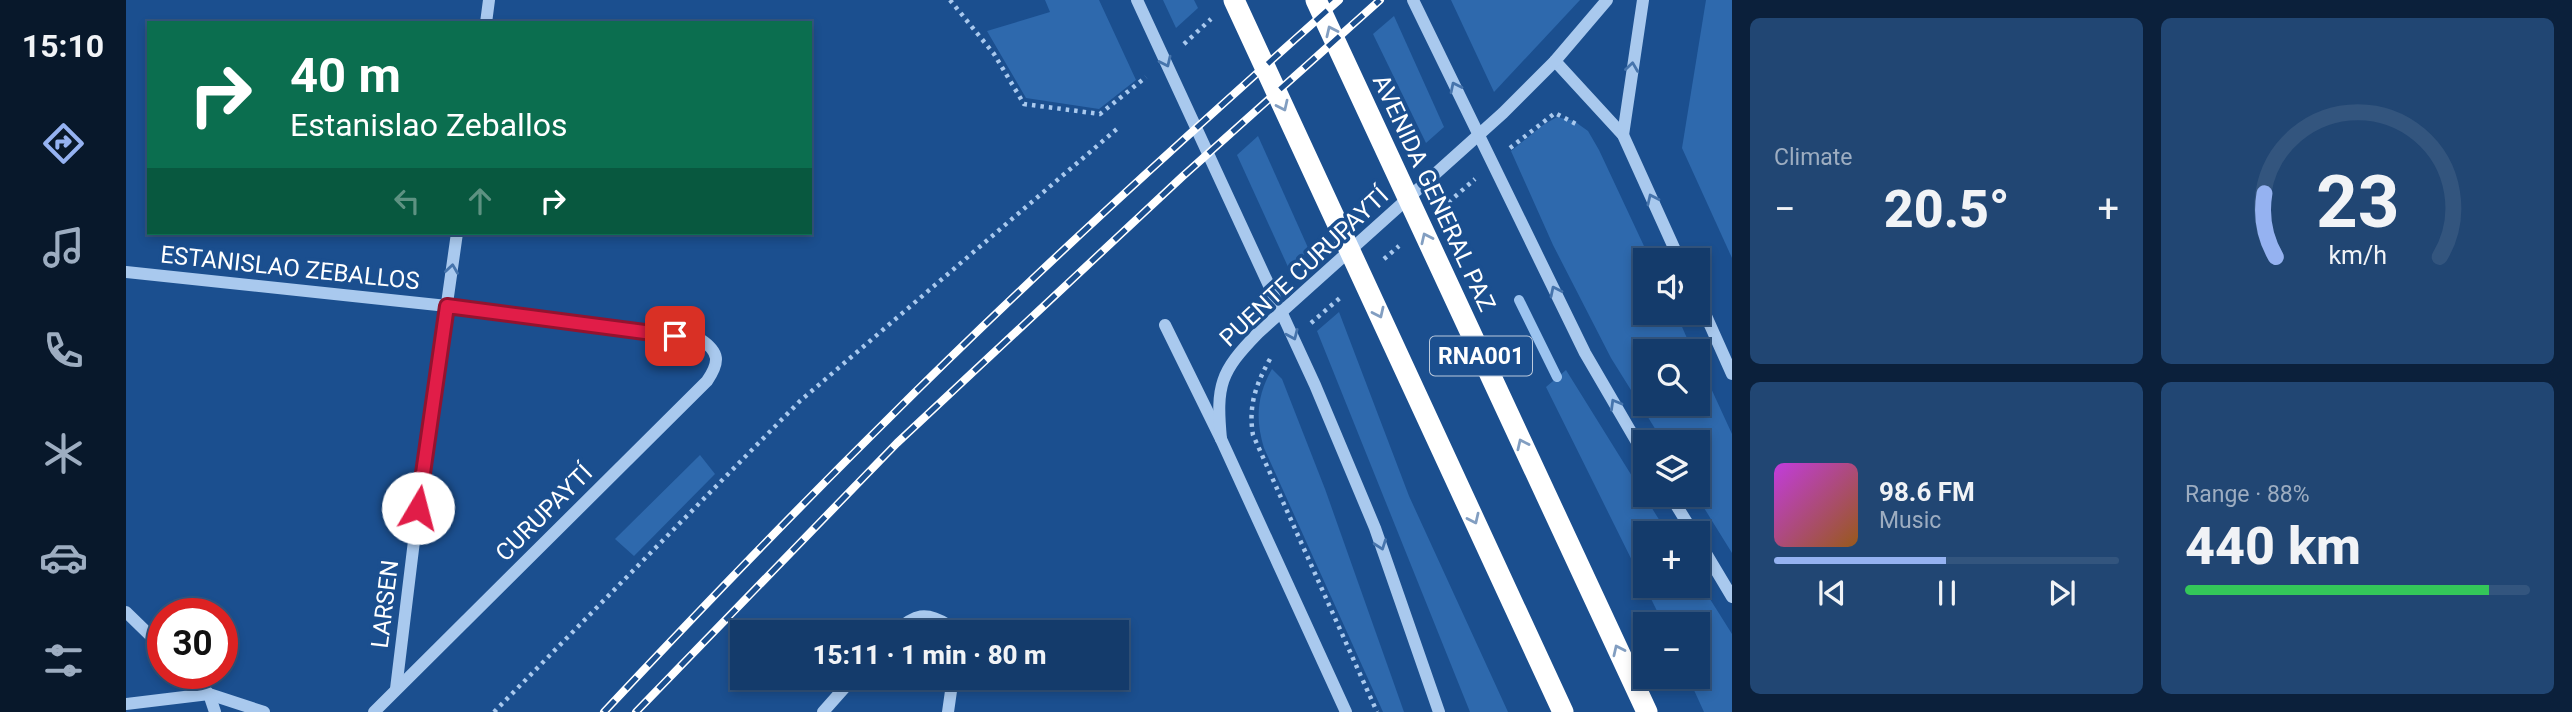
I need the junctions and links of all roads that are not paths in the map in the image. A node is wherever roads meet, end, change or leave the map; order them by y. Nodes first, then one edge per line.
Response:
1 (489, 0) edge
2 (1137, 0) edge
3 (1234, 0) edge
4 (1317, 0) edge
5 (1413, 0) edge
6 (1607, 0) edge
7 (1643, 0) edge
8 (486, 21) edge
9 (1555, 61) junction
10 (1623, 135) junction
11 (457, 235) edge
12 (1674, 248) edge
13 (126, 272) edge
14 (447, 306) junction
15 (1165, 325) dead end
16 (1710, 325) edge
17 (700, 339) joint
18 (1732, 374) edge
19 (1633, 435) edge
20 (1221, 439) junction
21 (1710, 560) edge
22 (1732, 597) edge
23 (126, 612) edge
24 (913, 620) edge
25 (938, 620) edge
26 (147, 632) edge
27 (204, 689) edge
28 (396, 689) junction
29 (842, 690) edge
30 (951, 690) edge
31 (209, 694) junction
32 (126, 704) edge
33 (215, 712) edge
34 (264, 712) edge
35 (374, 712) edge
36 (823, 712) edge
37 (948, 712) edge
38 (1346, 712) edge
39 (1439, 712) edge
40 (1563, 712) edge
41 (1647, 712) edge

1 - 8 street
2 -> 39 street
3 -> 40 highway, RNA001
41 -> 4 highway, AVENIDA GENERAL PAZ / RNA001
19 -> 5 street
6 - 9 street, PUENTE CURUPAYTÍ
10 -> 7 street
9 - 10 street
9 - 20 street, PUENTE CURUPAYTÍ
12 -> 10 street
14 -> 11 street, LARSEN
13 - 14 street, ESTANISLAO ZEBALLOS
14 - 17 street, ESTANISLAO ZEBALLOS
14 - 28 street, LARSEN
15 - 20 street
16 - 18 street
17 - 28 street, CURUPAYTÍ
20 - 38 street
21 - 22 street
23 - 26 street
24 - 25 street
27 - 31 street
28 - 35 street, CURUPAYTÍ
29 - 36 street
30 - 37 street
31 - 32 street
31 - 33 street
31 - 34 street

